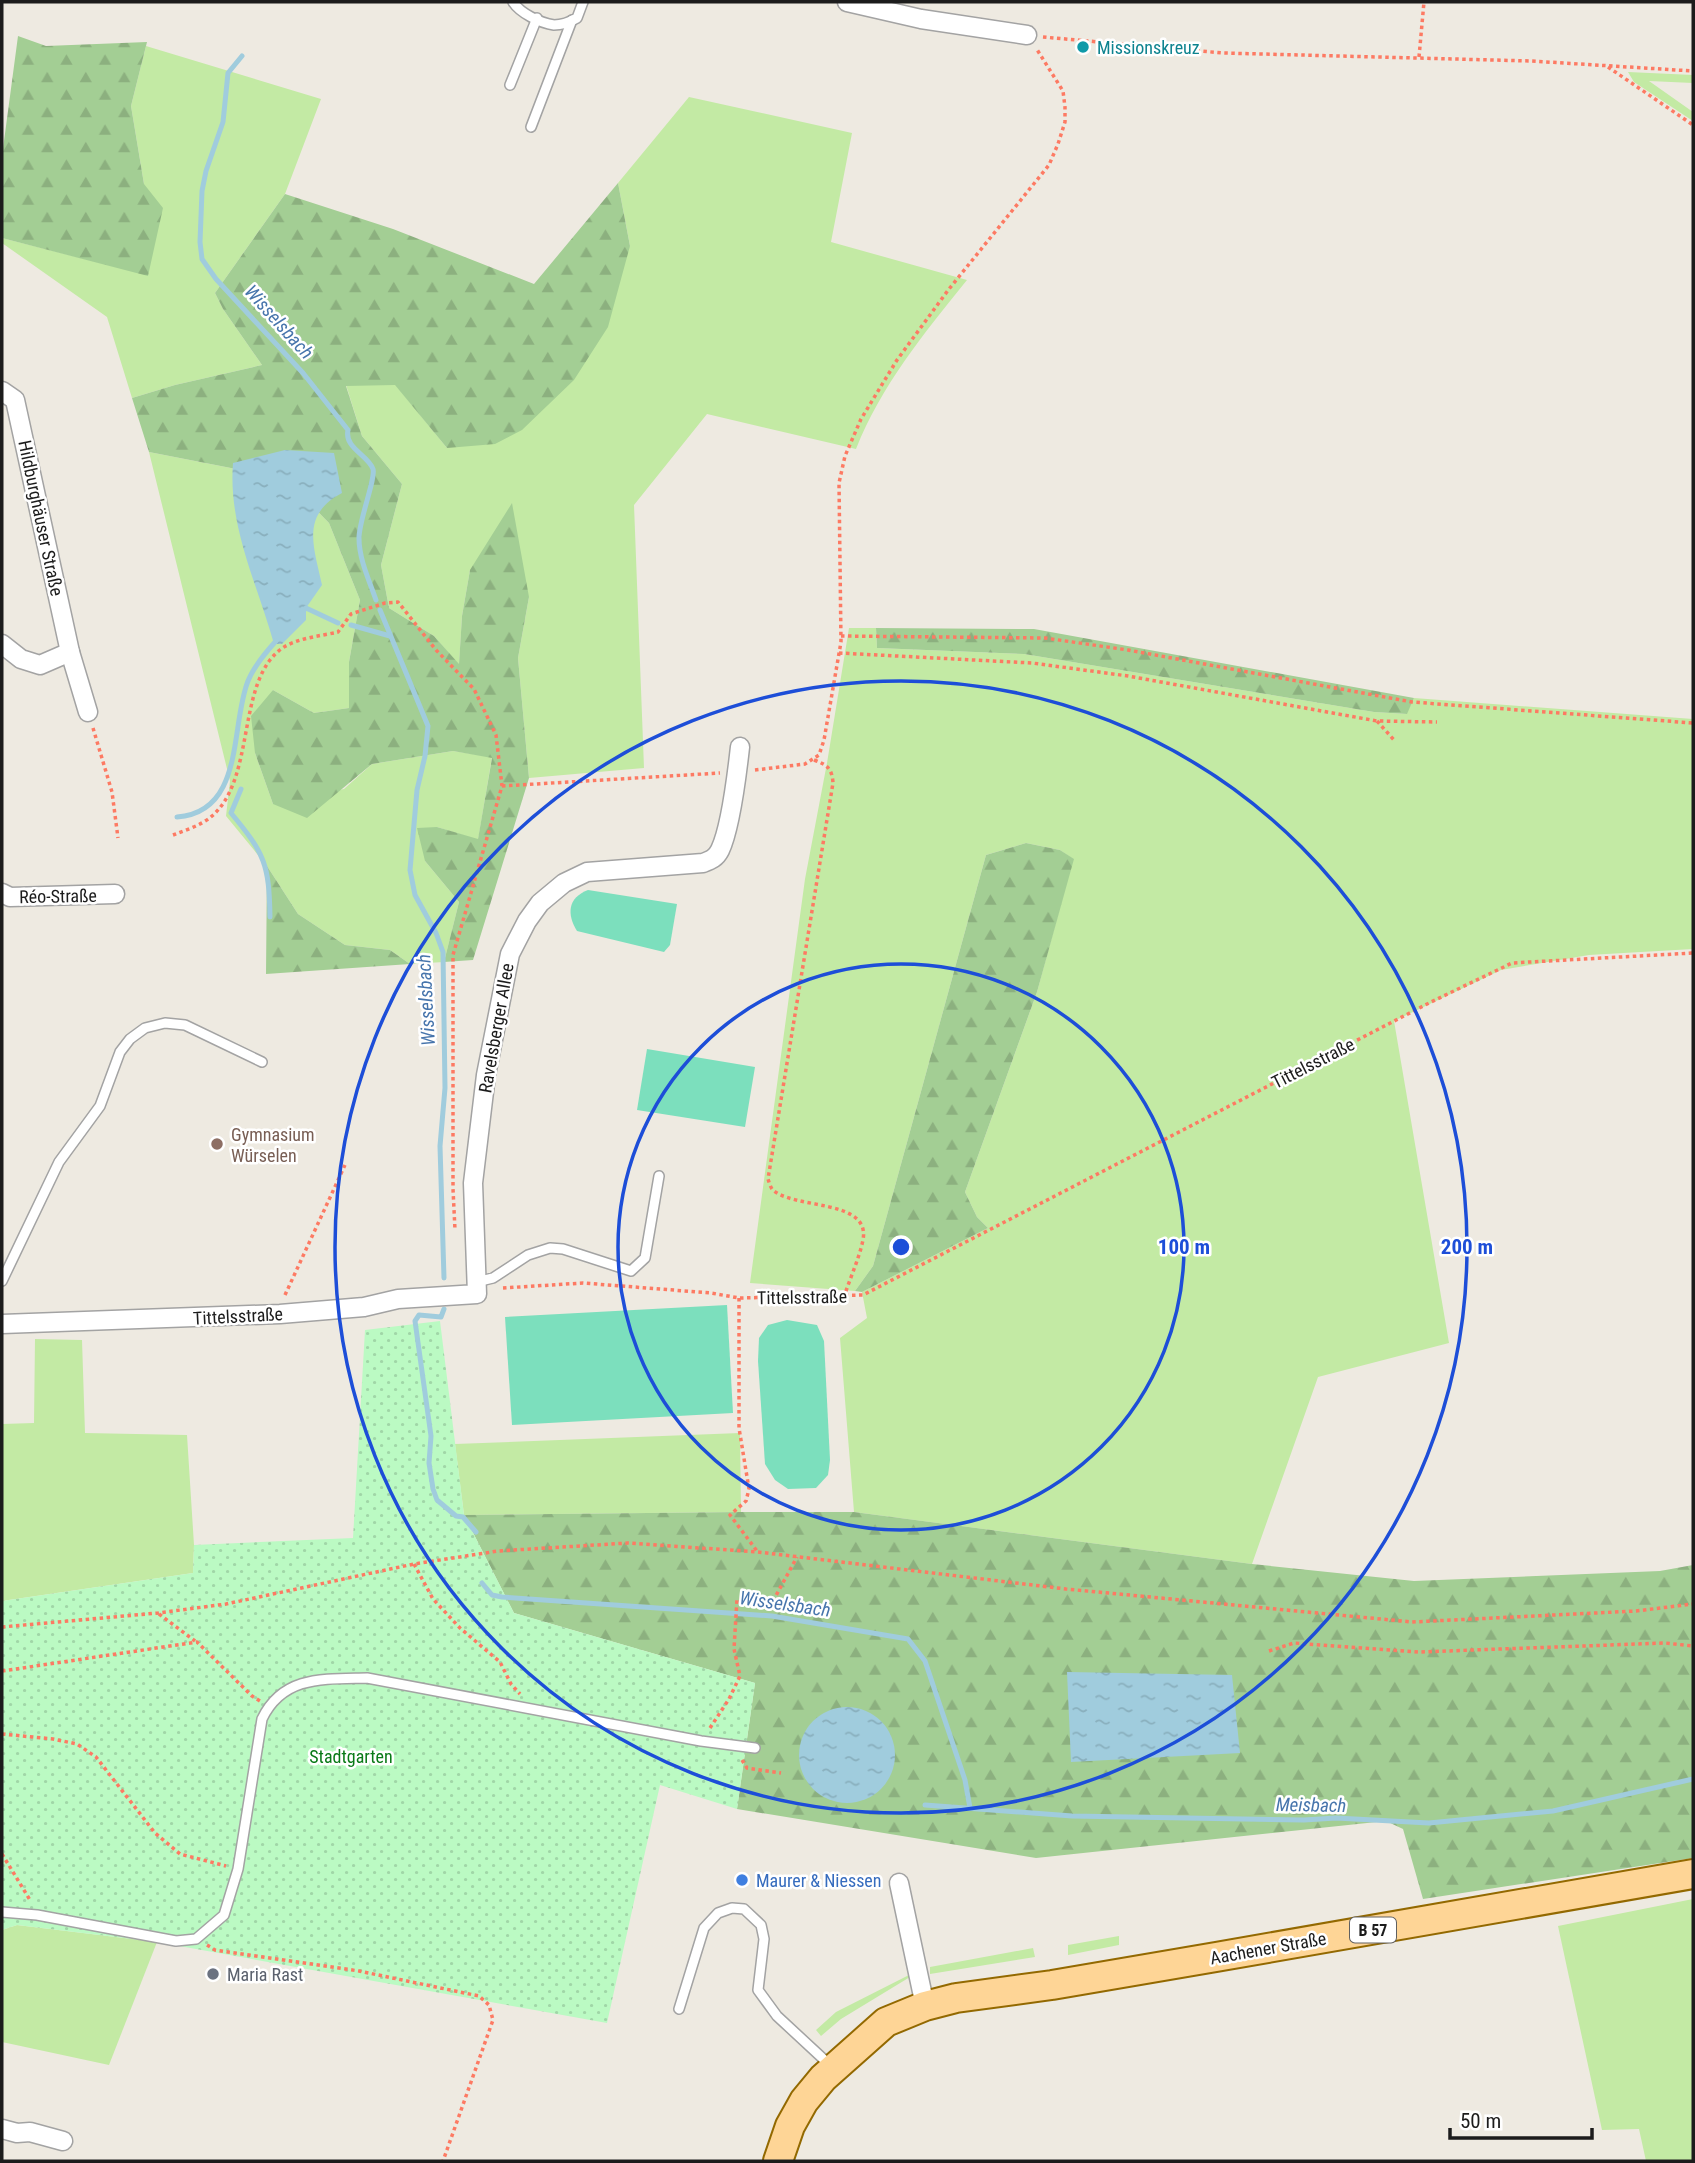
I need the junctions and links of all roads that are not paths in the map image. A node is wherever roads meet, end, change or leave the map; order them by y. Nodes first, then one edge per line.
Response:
1 (513, 2) edge
2 (583, 2) edge
3 (847, 2) edge
4 (537, 18) junction
5 (572, 20) junction
6 (1027, 35) road end
7 (510, 85) dead end
8 (531, 127) dead end
9 (2, 391) edge
10 (2, 644) edge
11 (70, 652) junction
12 (88, 712) road end
13 (740, 747) dead end
14 (2, 892) edge
15 (115, 894) dead end
16 (262, 1062) dead end
17 (659, 1176) dead end
18 (2, 1281) edge
19 (476, 1288) junction
20 (2, 1324) edge
21 (755, 1748) dead end
22 (1693, 1874) edge
23 (899, 1883) dead end
24 (2, 1912) edge
25 (925, 2006) junction
26 (679, 2009) dead end
27 (833, 2068) junction
28 (2, 2129) edge
29 (63, 2141) dead end
30 (778, 2161) edge

1 - 4 lane
2 - 5 lane
3 - 6 street
4 - 5 lane
4 - 7 lane
5 - 8 lane
9 - 11 street, Hildburghäuser Straße
10 - 11 street
11 - 12 street, Hildburghäuser Straße
13 - 19 street, Ravelsberger Allee
14 - 15 street, Réo-Straße
16 - 18 lane
17 - 19 lane
19 - 20 street, Tittelsstraße
21 - 24 lane
22 - 25 main road, Aachener Straße / B 57
23 - 25 street
25 - 27 main road, Aachener Straße / B 57
26 - 27 lane
27 - 30 main road, Aachener Straße / B 57
28 - 29 street

